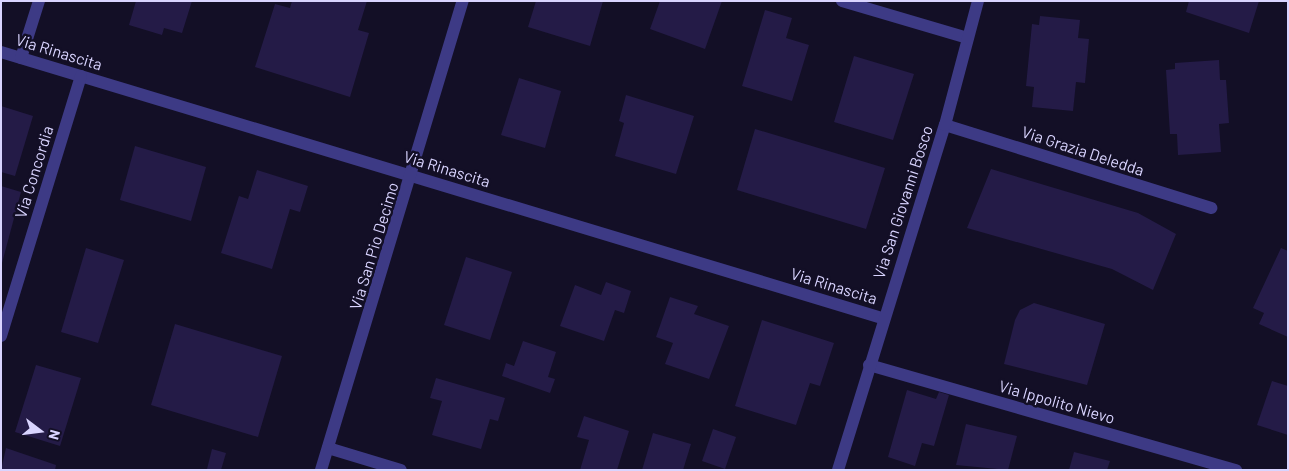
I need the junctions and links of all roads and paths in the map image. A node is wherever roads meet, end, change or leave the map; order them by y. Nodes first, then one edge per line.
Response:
1 (39, 1) edge
2 (463, 1) edge
3 (842, 1) edge
4 (978, 1) edge
5 (968, 38) junction
6 (1, 52) edge
7 (21, 58) junction
8 (80, 76) junction
9 (945, 125) junction
10 (412, 175) junction
11 (1211, 208) dead end
12 (882, 318) junction
13 (1, 336) edge
14 (869, 364) junction
15 (328, 448) junction
16 (321, 470) edge
17 (401, 470) edge
18 (838, 470) edge
19 (1236, 470) edge

1 - 7 street
2 - 10 street, Via San Pio Decimo
3 - 5 street
4 - 5 street, Via San Giovanni Bosco
5 - 9 street, Via San Giovanni Bosco
6 - 7 street, Via Rinascita
7 - 8 street, Via Rinascita
8 - 10 street, Via Rinascita
8 - 13 street, Via Concordia
9 - 11 street, Via Grazia Deledda
9 - 12 street, Via San Giovanni Bosco
10 - 12 street, Via Rinascita
10 - 15 street, Via San Pio Decimo
12 - 14 street, Via San Giovanni Bosco
14 - 18 street, Via San Giovanni Bosco
14 - 19 street, Via Ippolito Nievo
15 - 16 street, Via San Pio Decimo
15 - 17 street

